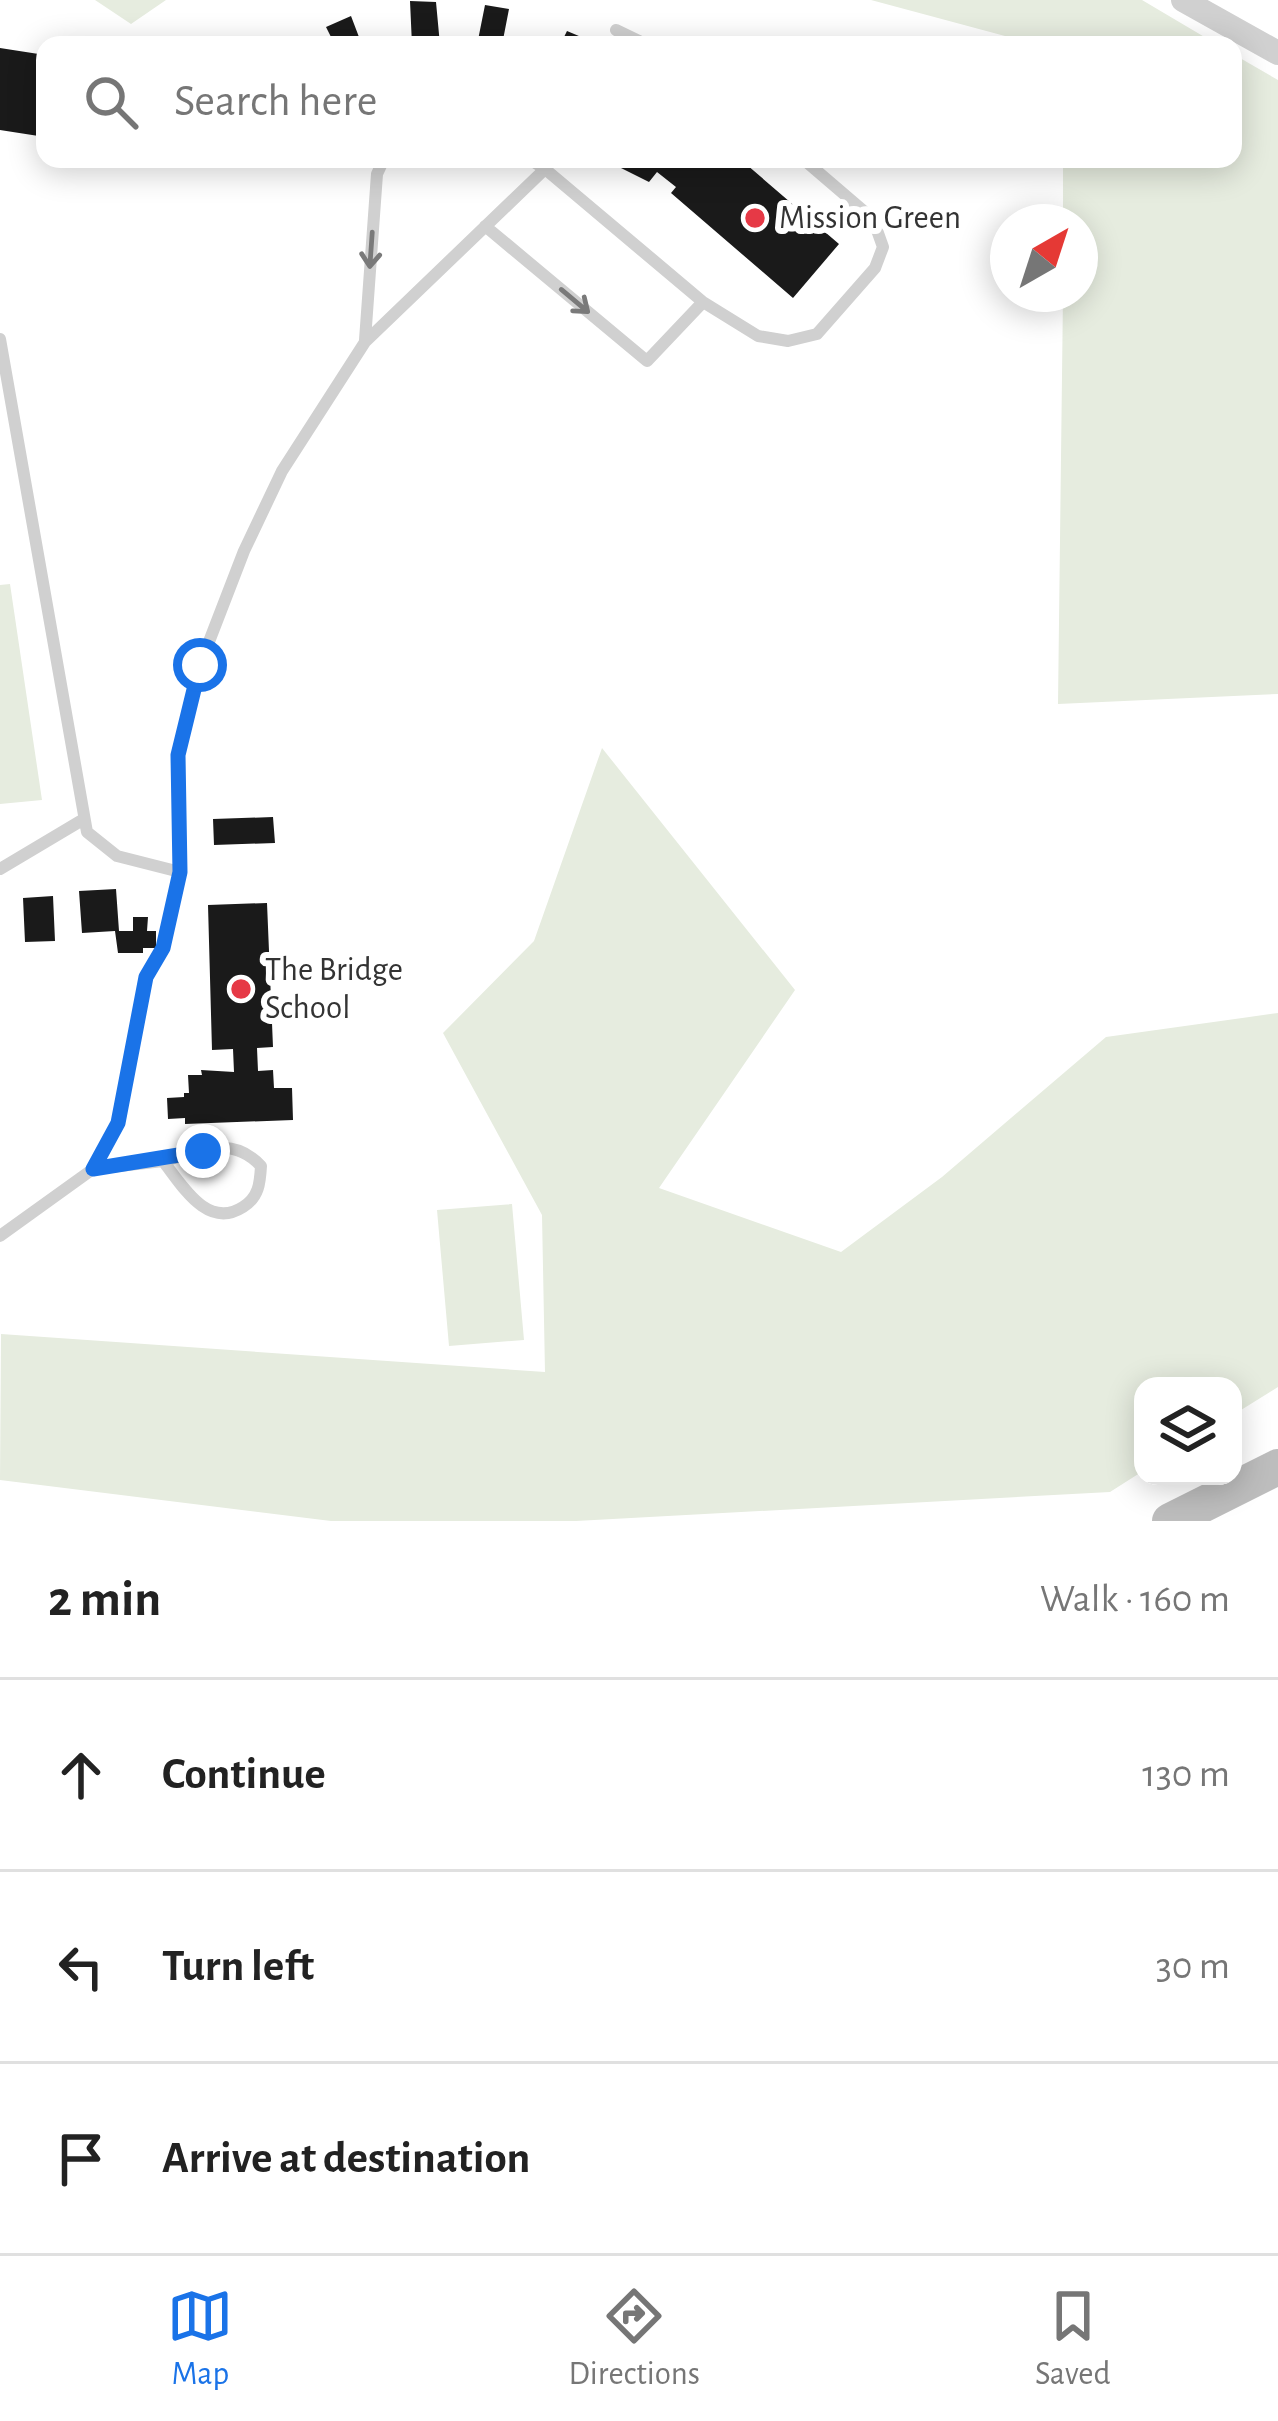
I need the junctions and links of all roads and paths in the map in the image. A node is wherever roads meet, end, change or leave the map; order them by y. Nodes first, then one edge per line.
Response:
1 (1183, 0) edge
2 (616, 30) dead end
3 (628, 36) edge
4 (1278, 53) edge
5 (380, 168) edge
6 (814, 168) edge
7 (545, 169) joint
8 (485, 226) junction
9 (703, 302) junction
10 (0, 338) edge
11 (364, 342) junction
12 (84, 819) junction
13 (0, 869) edge
14 (180, 872) junction
15 (163, 1161) junction
16 (93, 1169) junction
17 (0, 1235) edge
18 (1278, 1466) edge
19 (1170, 1521) edge

1 - 4 street
2 - 3 lane
5 -> 11 lane
6 - 9 lane
7 - 8 lane
7 - 9 lane
8 -> 9 lane
8 - 11 lane
10 - 12 lane
11 - 14 lane
12 - 13 lane
12 - 14 lane
14 - 16 lane
15 - 15 lane
15 - 16 lane
16 - 17 lane
18 - 19 street

